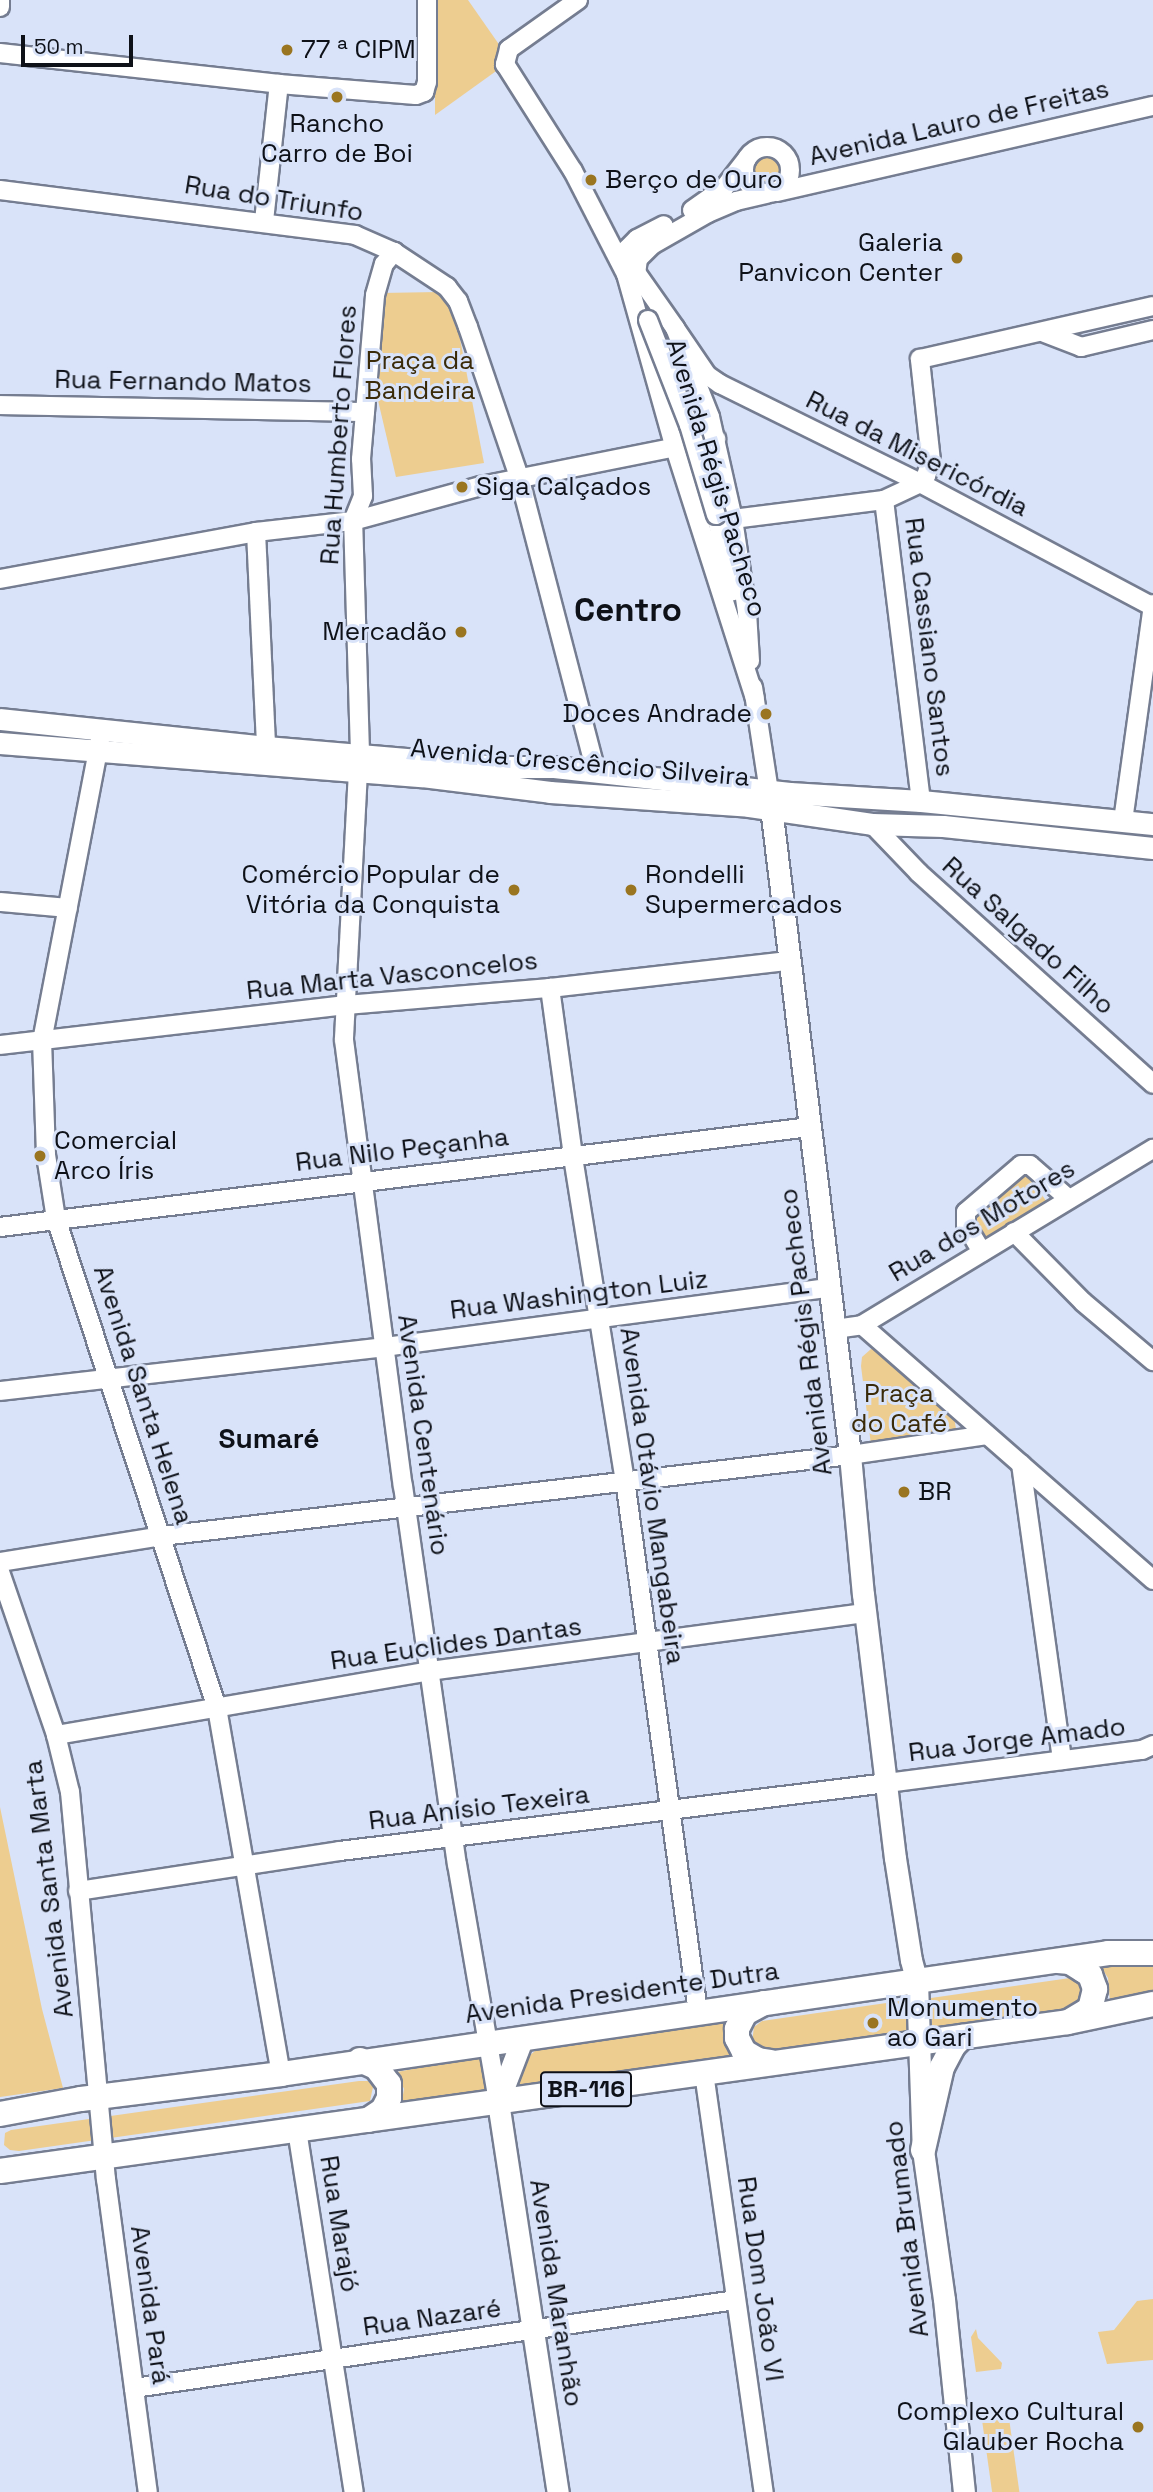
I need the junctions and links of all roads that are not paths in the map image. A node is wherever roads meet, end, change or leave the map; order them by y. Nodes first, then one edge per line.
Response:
1 (0, 0) edge
2 (427, 0) edge
3 (578, 0) edge
4 (0, 7) edge
5 (0, 53) edge
6 (279, 84) junction
7 (1153, 106) edge
8 (747, 159) junction
9 (0, 190) edge
10 (772, 193) junction
11 (264, 221) junction
12 (394, 252) junction
13 (634, 267) junction
14 (1153, 306) edge
15 (675, 328) junction
16 (1153, 330) edge
17 (1045, 333) junction
18 (0, 405) edge
19 (365, 412) junction
20 (716, 439) junction
21 (675, 448) junction
22 (520, 480) junction
23 (920, 483) junction
24 (884, 500) junction
25 (725, 517) junction
26 (353, 521) junction
27 (256, 532) junction
28 (0, 579) edge
29 (1153, 606) edge
30 (755, 698) junction
31 (0, 719) edge
32 (102, 729) junction
33 (0, 743) edge
34 (266, 747) junction
35 (98, 751) junction
36 (359, 762) junction
37 (554, 767) junction
38 (596, 772) junction
39 (550, 792) junction
40 (598, 795) junction
41 (770, 800) junction
42 (921, 801) junction
43 (1123, 821) junction
44 (872, 824) junction
45 (1153, 824) edge
46 (922, 825) junction
47 (1153, 848) edge
48 (0, 902) edge
49 (68, 908) junction
50 (788, 961) junction
51 (550, 988) junction
52 (346, 1005) junction
53 (42, 1041) junction
54 (0, 1045) edge
55 (1153, 1084) edge
56 (810, 1127) junction
57 (1153, 1149) edge
58 (573, 1157) junction
59 (361, 1181) junction
60 (1069, 1199) junction
61 (57, 1219) junction
62 (0, 1227) edge
63 (1014, 1232) junction
64 (982, 1252) junction
65 (830, 1289) junction
66 (601, 1319) junction
67 (862, 1325) junction
68 (835, 1329) junction
69 (384, 1347) junction
70 (1153, 1361) edge
71 (108, 1378) junction
72 (0, 1391) edge
73 (988, 1435) junction
74 (850, 1454) junction
75 (1021, 1464) junction
76 (625, 1480) junction
77 (406, 1507) junction
78 (162, 1536) junction
79 (0, 1562) edge
80 (0, 1572) edge
81 (1153, 1580) edge
82 (865, 1613) junction
83 (647, 1643) junction
84 (430, 1671) junction
85 (216, 1708) junction
86 (56, 1735) junction
87 (1153, 1745) edge
88 (1062, 1760) junction
89 (887, 1783) junction
90 (670, 1811) junction
91 (454, 1838) junction
92 (246, 1867) junction
93 (78, 1891) junction
94 (1153, 1953) edge
95 (1058, 1961) junction
96 (914, 1971) junction
97 (764, 2003) junction
98 (1153, 2004) edge
99 (698, 2012) junction
100 (1068, 2022) junction
101 (523, 2037) junction
102 (962, 2037) junction
103 (487, 2042) junction
104 (918, 2043) junction
105 (360, 2060) junction
106 (775, 2063) junction
107 (704, 2073) junction
108 (281, 2074) junction
109 (100, 2097) junction
110 (498, 2102) junction
111 (6, 2116) edge
112 (368, 2120) junction
113 (102, 2126) joint
114 (298, 2130) junction
115 (923, 2150) junction
116 (104, 2157) junction
117 (6, 2167) edge
118 (736, 2301) junction
119 (534, 2331) junction
120 (335, 2358) junction
121 (134, 2388) junction
122 (148, 2492) edge
123 (354, 2492) edge
124 (558, 2492) edge
125 (764, 2492) edge
126 (964, 2492) edge

1 - 4 street
2 - 6 street
3 - 13 street
5 - 6 street
6 - 11 street
7 - 10 street, Avenida Lauro de Freitas
8 - 10 street
8 - 10 street
8 - 13 street
9 - 11 street, Rua do Triunfo
10 - 13 street, Avenida Lauro de Freitas
11 - 12 street, Rua do Triunfo
12 - 19 street, Rua Humberto Flores
12 - 22 street, Rua do Triunfo
13 - 15 street
13 - 21 street, Avenida Régis Pacheco
13 - 25 street, Avenida Régis Pacheco, bridge
14 - 17 street
15 - 20 street, Avenida Régis Pacheco
15 - 23 street, Rua da Misericórdia
16 - 17 street
17 - 23 street
18 - 19 street, Rua Fernando Matos
19 - 26 street, Rua Humberto Flores
20 - 21 street
20 - 25 street, Avenida Régis Pacheco
21 - 22 street
21 - 30 street, Avenida Régis Pacheco
22 - 26 street
22 - 38 street, Rua do Triunfo
23 - 24 street
23 - 29 street, Rua da Misericórdia
24 - 25 street
24 - 42 street, Rua Cassiano Santos
25 - 30 street, Avenida Régis Pacheco
26 - 27 street
26 - 36 street, Rua Humberto Flores
27 - 28 street
27 - 34 street
29 - 43 street
30 - 41 street, Avenida Régis Pacheco
31 - 32 main road, Avenida Crescêncio Silveira
32 - 34 main road, Avenida Crescêncio Silveira
32 - 35 street, Avenida Santa Helena
33 - 35 main road, Avenida Crescêncio Silveira
34 - 36 main road, Avenida Crescêncio Silveira
35 - 36 main road, Avenida Crescêncio Silveira
35 - 49 street, Avenida Santa Helena
36 - 37 main road, Avenida Crescêncio Silveira
36 - 39 main road, Avenida Crescêncio Silveira
36 - 52 street, Avenida Centenário
37 - 38 main road, Avenida Crescêncio Silveira
37 - 39 main road
38 - 40 main road
38 - 41 main road, Avenida Crescêncio Silveira
39 - 40 main road, Avenida Crescêncio Silveira
40 - 41 main road, Avenida Crescêncio Silveira
41 - 42 main road, Avenida Crescêncio Silveira
41 - 44 main road, Avenida Crescêncio Silveira
41 - 50 main road, Avenida Régis Pacheco
42 - 43 main road, Avenida Crescêncio Silveira
42 - 46 main road
43 - 45 main road, Avenida Crescêncio Silveira
44 - 46 main road, Avenida Crescêncio Silveira
44 - 55 street, Rua Salgado Filho
46 - 47 main road, Avenida Crescêncio Silveira
48 - 49 street
49 - 53 street, Avenida Santa Helena
50 - 51 street, Rua Marta Vasconcelos
50 - 56 main road, Avenida Régis Pacheco
51 - 52 street, Rua Marta Vasconcelos
51 - 58 street, Avenida Otávio Mangabeira
52 - 53 street, Rua Marta Vasconcelos
52 - 59 street, Avenida Centenário
53 - 54 street, Rua Marta Vasconcelos
53 - 61 street, Avenida Santa Helena
56 - 58 street, Rua Nilo Peçanha
56 - 65 main road, Avenida Régis Pacheco
57 - 60 street, Rua dos Motores
58 - 59 street, Rua Nilo Peçanha
58 - 66 street, Avenida Otávio Mangabeira
59 - 61 street, Rua Nilo Peçanha
59 - 69 street, Avenida Centenário
60 - 63 street, Rua dos Motores
60 - 64 street
61 - 62 street, Rua Nilo Peçanha
61 - 71 street, Avenida Santa Helena
63 - 64 street, Rua dos Motores
63 - 70 street
64 - 67 street, Rua dos Motores
65 - 66 street, Rua Washington Luiz
65 - 68 main road, Avenida Régis Pacheco
66 - 69 street, Rua Washington Luiz
66 - 76 street, Avenida Otávio Mangabeira
67 - 68 street, Rua dos Motores
67 - 73 street
68 - 74 main road, Avenida Régis Pacheco
69 - 71 street, Rua Washington Luiz
69 - 77 street, Avenida Centenário
71 - 72 street, Rua Washington Luiz
71 - 78 street, Avenida Santa Helena
73 - 74 street
73 - 75 street
74 - 76 street
74 - 82 main road, Avenida Régis Pacheco
75 - 81 street
75 - 88 street
76 - 77 street
76 - 83 street, Avenida Otávio Mangabeira
77 - 78 street
77 - 84 street, Avenida Centenário
78 - 79 street
78 - 85 street, Avenida Santa Helena
80 - 86 street, Avenida Santa Marta
82 - 83 street, Rua Euclides Dantas
82 - 89 main road, Avenida Régis Pacheco
83 - 84 street, Rua Euclides Dantas
83 - 90 street, Avenida Otávio Mangabeira
84 - 85 street, Rua Euclides Dantas
84 - 91 street, Avenida Centenário
85 - 86 street, Rua Euclides Dantas
85 - 92 street, Avenida Santa Helena
86 - 93 street, Avenida Santa Marta
87 - 88 street, Rua Jorge Amado
88 - 89 street, Rua Jorge Amado
89 - 90 street, Rua Anísio Texeira
89 - 96 main road, Avenida Régis Pacheco
90 - 91 street, Rua Anísio Texeira
90 - 99 street, Avenida Otávio Mangabeira
91 - 92 street, Rua Anísio Texeira
91 - 103 street, Avenida Centenário
92 - 93 street, Rua Anísio Texeira
92 - 108 street, Avenida Santa Helena
93 - 109 street, Avenida Santa Marta
94 - 95 highway, Avenida Presidente Dutra / BR-116
95 - 96 highway, Avenida Presidente Dutra / BR-116
95 - 100 highway
96 - 97 highway, Avenida Presidente Dutra / BR-116
96 - 104 main road, Avenida Brumado
97 - 99 highway, Avenida Presidente Dutra / BR-116
97 - 106 highway
98 - 100 highway, BR-116
99 - 101 highway, Avenida Presidente Dutra / BR-116
100 - 102 highway, BR-116
101 - 103 highway, Avenida Presidente Dutra / BR-116
101 - 110 main road
102 - 104 highway, BR-116
102 - 115 highway
103 - 105 highway, Avenida Presidente Dutra / BR-116
103 - 110 street, Avenida Centenário
104 - 106 highway, BR-116
104 - 115 main road, Avenida Brumado
105 - 108 highway, Avenida Presidente Dutra / BR-116
105 - 112 highway
106 - 107 highway, BR-116
107 - 110 highway, BR-116
107 - 118 street, Rua Dom João VI
108 - 109 highway, Avenida Presidente Dutra / BR-116
109 - 111 highway, BR-116
109 - 113 street, Avenida Santa Marta
110 - 112 highway, BR-116
110 - 119 main road, Avenida Maranhão
112 - 114 highway, BR-116
113 - 116 street, Avenida Pará
114 - 116 highway, BR-116
114 - 120 street, Rua Marajó
115 - 126 main road, Avenida Brumado
116 - 117 highway, BR-116
116 - 121 street, Avenida Pará
118 - 119 street, Rua Nazaré
118 - 125 street, Rua Dom João VI
119 - 120 street, Rua Nazaré
119 - 124 main road, Avenida Maranhão
120 - 121 street, Rua Nazaré
120 - 123 street, Rua Marajó
121 - 122 street, Avenida Pará

